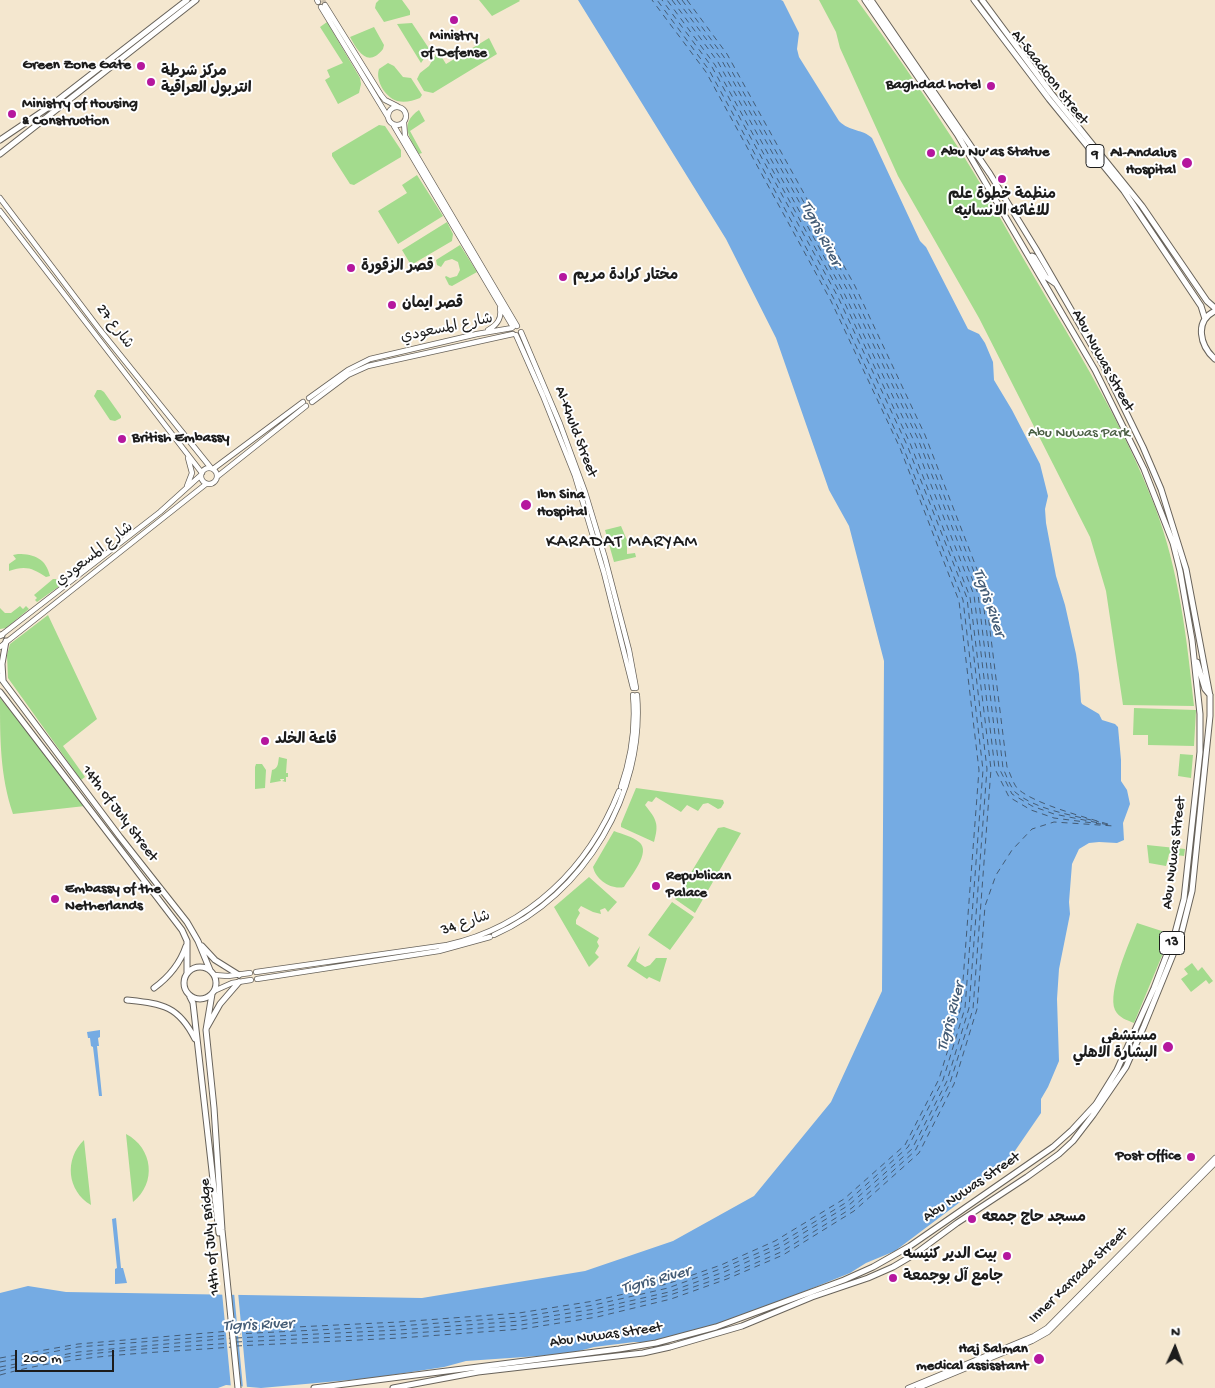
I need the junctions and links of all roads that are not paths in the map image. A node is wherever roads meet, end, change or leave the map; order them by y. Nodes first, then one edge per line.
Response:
1 (186, 0) edge
2 (196, 0) edge
3 (865, 0) edge
4 (871, 0) edge
5 (974, 0) edge
6 (982, 0) edge
7 (323, 6) dead end
8 (358, 62) junction
9 (396, 106) junction
10 (388, 116) junction
11 (404, 123) junction
12 (394, 126) junction
13 (11, 134) junction
14 (0, 140) edge
15 (0, 144) edge
16 (0, 154) edge
17 (996, 183) junction
18 (988, 188) junction
19 (0, 198) edge
20 (0, 211) edge
21 (1030, 258) junction
22 (1057, 284) junction
23 (499, 305) junction
24 (1215, 310) edge
25 (1205, 319) junction
26 (514, 327) junction
27 (98, 332) junction
28 (484, 333) junction
29 (516, 334) junction
30 (117, 352) junction
31 (113, 356) junction
32 (1215, 359) edge
33 (1103, 365) junction
34 (1095, 370) junction
35 (185, 450) junction
36 (212, 469) junction
37 (201, 474) junction
38 (218, 476) junction
39 (206, 484) junction
40 (180, 494) junction
41 (1, 635) edge
42 (1200, 638) junction
43 (1192, 640) junction
44 (6, 641) junction
45 (0, 646) edge
46 (1194, 656) junction
47 (0, 677) edge
48 (4, 683) junction
49 (635, 688) dead end
50 (0, 692) edge
51 (635, 695) dead end
52 (1210, 696) junction
53 (1199, 697) junction
54 (634, 740) junction
55 (187, 941) junction
56 (198, 941) junction
57 (210, 970) junction
58 (256, 972) dead end
59 (187, 973) junction
60 (250, 973) dead end
61 (214, 975) junction
62 (239, 975) junction
63 (257, 979) dead end
64 (251, 980) dead end
65 (239, 982) junction
66 (154, 988) dead end
67 (213, 993) junction
68 (190, 997) junction
69 (127, 1000) dead end
70 (206, 1030) junction
71 (197, 1043) junction
72 (1109, 1090) junction
73 (1215, 1158) edge
74 (1215, 1163) edge
75 (236, 1388) edge
76 (314, 1388) edge
77 (393, 1388) edge
78 (908, 1388) edge
79 (918, 1388) edge

1 - 13 main road
2 - 16 main road
3 - 18 main road, Abu Nuwas Street / 13
4 - 17 main road, Abu Nuwas Street / 13
5 - 25 main road, Al-Saadoon Street / 9
6 - 24 main road, Al-Saadoon Street / 9
7 - 8 main road
8 - 9 main road
8 - 10 main road
9 - 10 main road
9 - 11 main road
10 - 12 main road
11 - 12 main road
11 - 26 main road
12 - 23 main road
13 - 14 main road
13 - 15 main road
17 - 18 main road
17 - 22 main road, Abu Nuwas Street / 13
18 - 21 main road, Abu Nuwas Street / 13
19 - 27 main road, شارع 27
20 - 27 main road, شارع 27
21 - 22 main road
21 - 34 main road, Abu Nuwas Street / 13
22 - 33 main road, Abu Nuwas Street / 13
23 - 26 main road
23 - 28 main road
24 - 25 main road
25 - 32 main road
26 - 28 main road, شارع المسعودي
26 - 29 main road
26 - 29 main road
27 - 30 main road, شارع 27
27 - 31 main road, شارع 27
28 - 29 main road, شارع المسعودي
29 - 49 main road, Al-Khuld Street
30 - 31 main road
30 - 36 main road, شارع 27
31 - 35 main road, شارع 27
33 - 34 main road
33 - 42 main road, Abu Nuwas Street / 13
34 - 43 main road, Abu Nuwas Street / 13
35 - 37 main road, شارع 27
35 - 40 main road
36 - 37 main road
36 - 38 main road
36 - 38 main road
37 - 39 main road
37 - 40 main road, شارع المسعودي
38 - 39 main road
39 - 44 main road, شارع المسعودي
40 - 41 main road, شارع المسعودي
42 - 43 main road
42 - 52 main road, Abu Nuwas Street / 13
43 - 46 main road, Abu Nuwas Street / 13
44 - 45 main road, شارع المسعودي
44 - 48 main road
46 - 52 main road
46 - 53 main road, Abu Nuwas Street / 13
47 - 48 main road, 14th of July Street
48 - 56 main road, 14th of July Street
50 - 55 main road, 14th of July Street
51 - 54 main road
52 - 53 main road
52 - 72 main road, Abu Nuwas Street / 13
53 - 72 main road, Abu Nuwas Street / 13
54 - 58 main road, شارع 34
54 - 63 main road, شارع 34
55 - 59 main road
55 - 66 main road
56 - 57 main road, 14th of July Street
56 - 62 main road
57 - 59 main road
57 - 61 main road
59 - 68 main road
60 - 62 main road
61 - 62 main road
61 - 67 main road
64 - 65 main road
65 - 67 main road
65 - 70 main road
67 - 68 main road
67 - 70 main road
68 - 71 main road
69 - 71 main road
70 - 75 main road, 14th of July Bridge
71 - 75 main road, 14th of July Bridge
72 - 76 main road, Abu Nuwas Street / 13
72 - 77 main road, Abu Nuwas Street / 13
73 - 78 main road, Inner Karrada Street
74 - 79 main road, Inner Karrada Street

